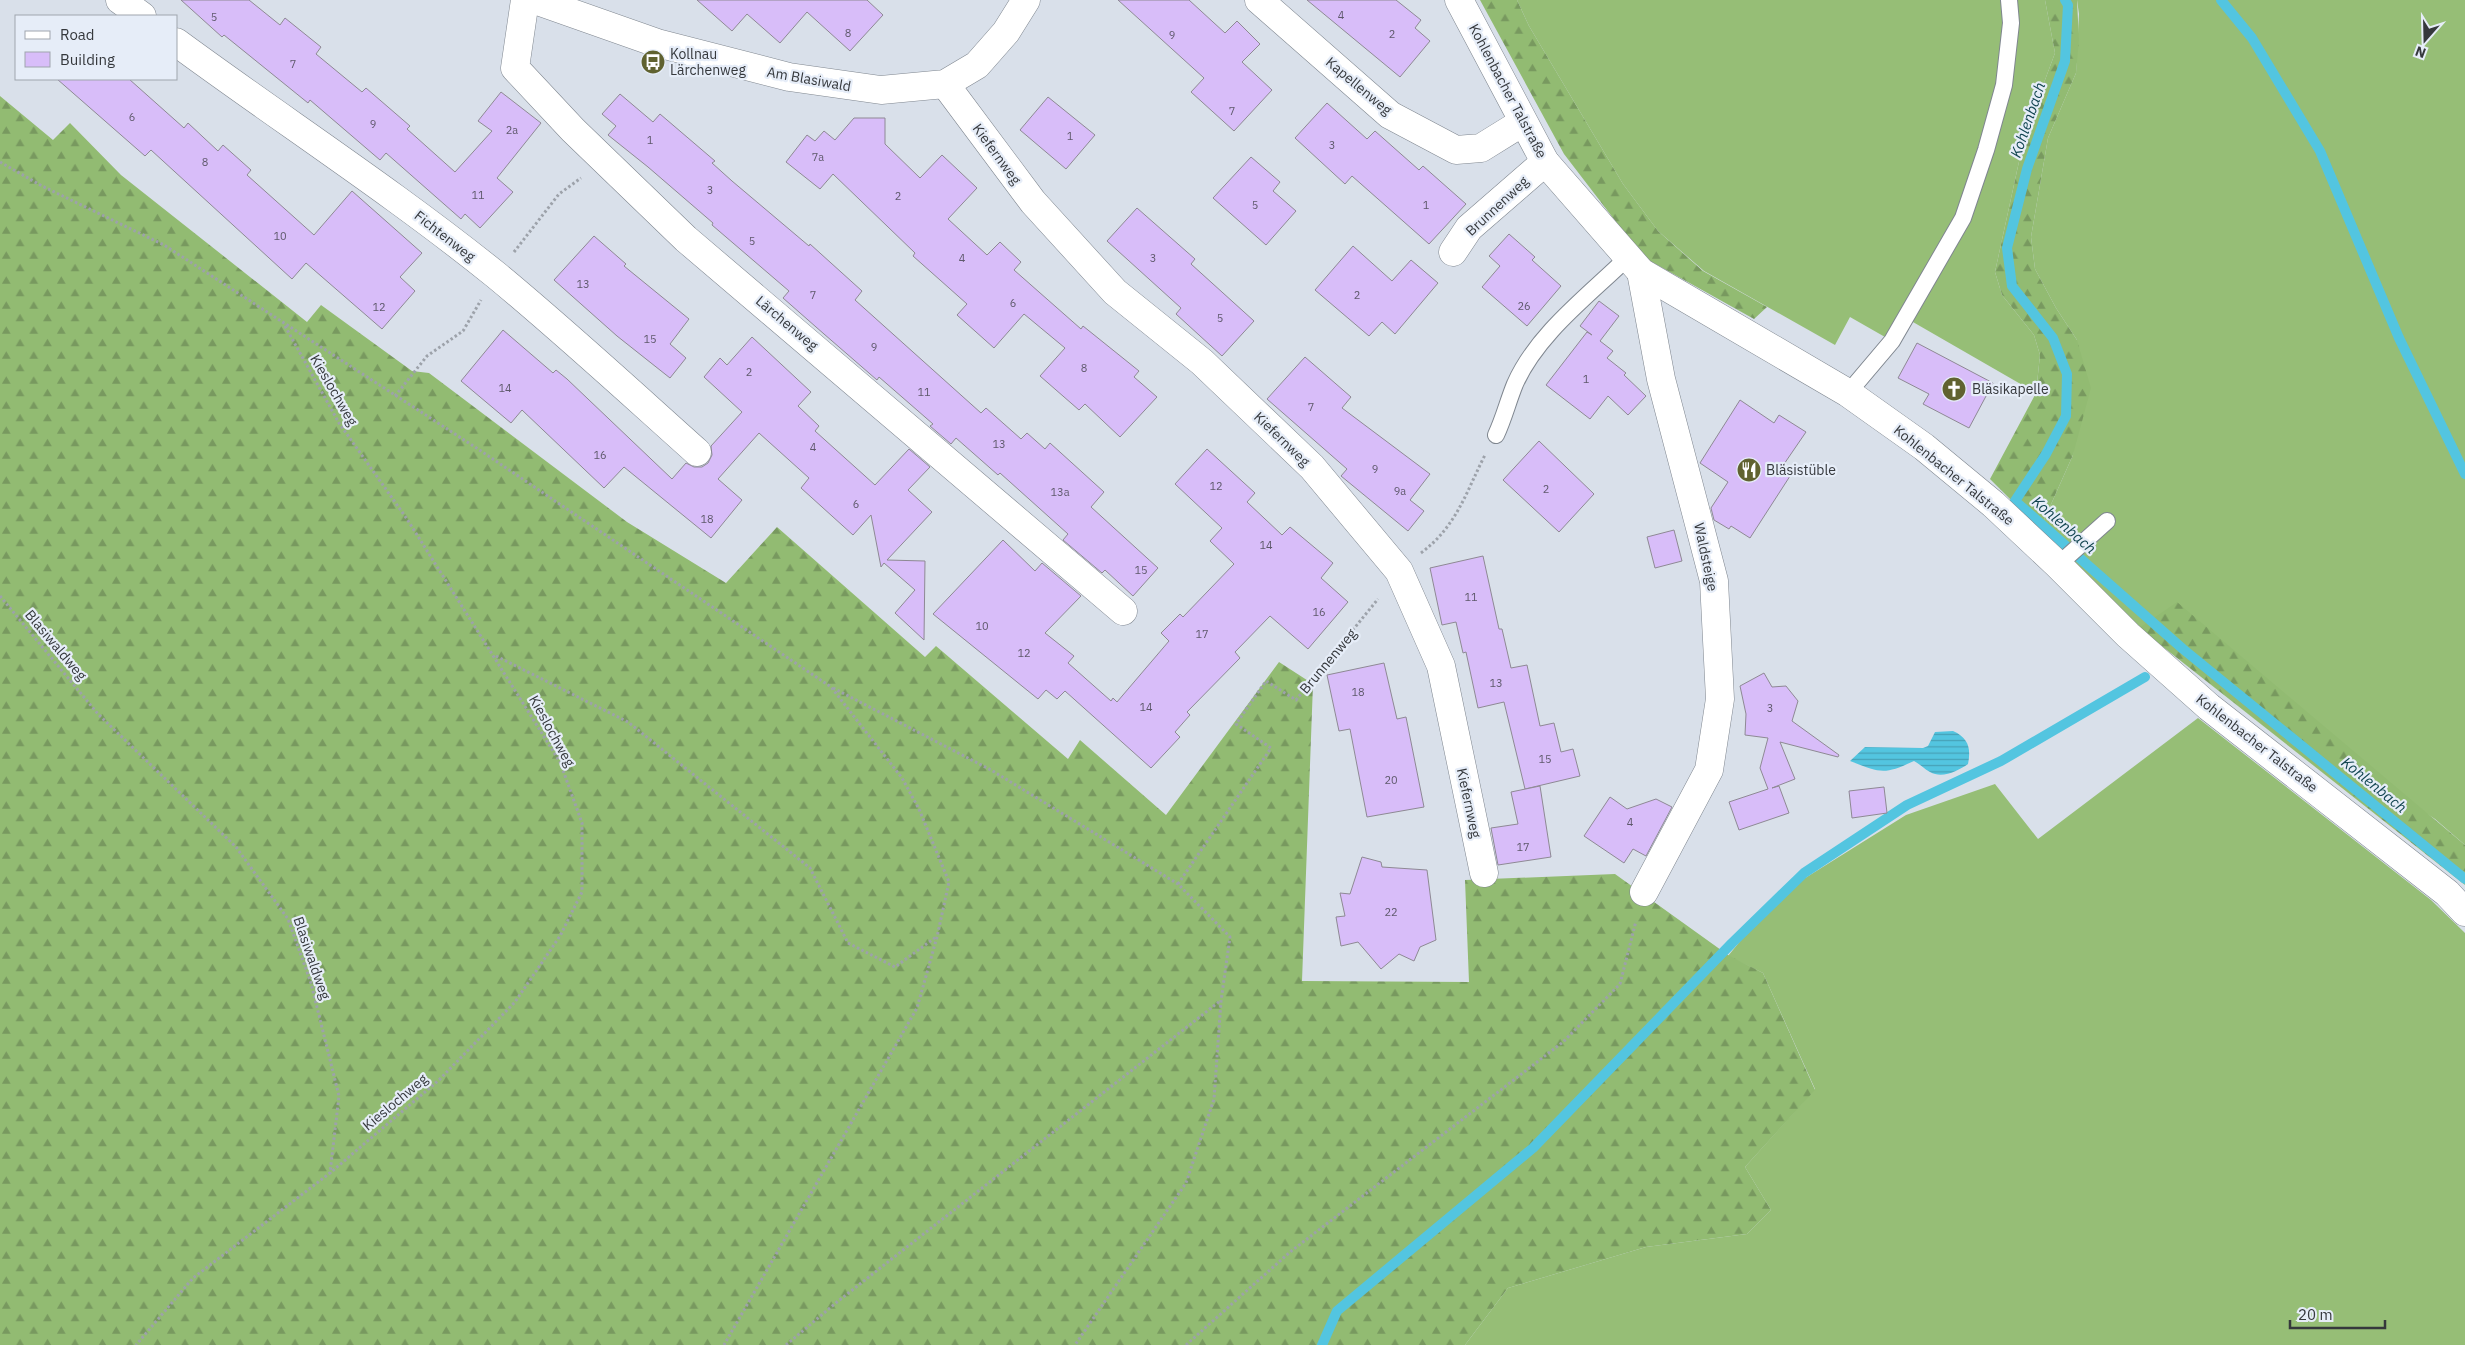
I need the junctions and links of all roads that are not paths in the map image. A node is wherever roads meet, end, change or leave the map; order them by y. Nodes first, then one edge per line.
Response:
1 (120, 0) edge
2 (525, 0) edge
3 (535, 0) edge
4 (1026, 0) edge
5 (1259, 0) edge
6 (1459, 0) edge
7 (2009, 0) edge
8 (141, 15) edge
9 (178, 43) edge
10 (945, 84) junction
11 (1523, 122) junction
12 (1545, 162) junction
13 (1453, 252) dead end
14 (1634, 265) junction
15 (1848, 394) junction
16 (1496, 435) road end
17 (697, 452) dead end
18 (2107, 521) dead end
19 (2063, 560) junction
20 (1123, 611) dead end
21 (1484, 873) dead end
22 (1644, 892) road end
23 (2465, 912) edge

1 - 8 street
2 - 20 street, Lärchenweg
3 - 10 street, Am Blasiwald
4 - 10 street, Am Blasiwald
5 - 11 street, Kapellenweg
6 - 11 street, Kohlenbacher Talstraße
7 - 15 lane
9 - 17 street, Fichtenweg
10 - 21 street, Kiefernweg
11 - 12 street, Kohlenbacher Talstraße
12 - 13 street, Brunnenweg
12 - 14 street, Kohlenbacher Talstraße
14 - 15 street, Kohlenbacher Talstraße
14 - 16 lane
14 - 22 street, Waldsteige
15 - 19 street, Kohlenbacher Talstraße
18 - 19 lane
19 - 23 street, Kohlenbacher Talstraße

